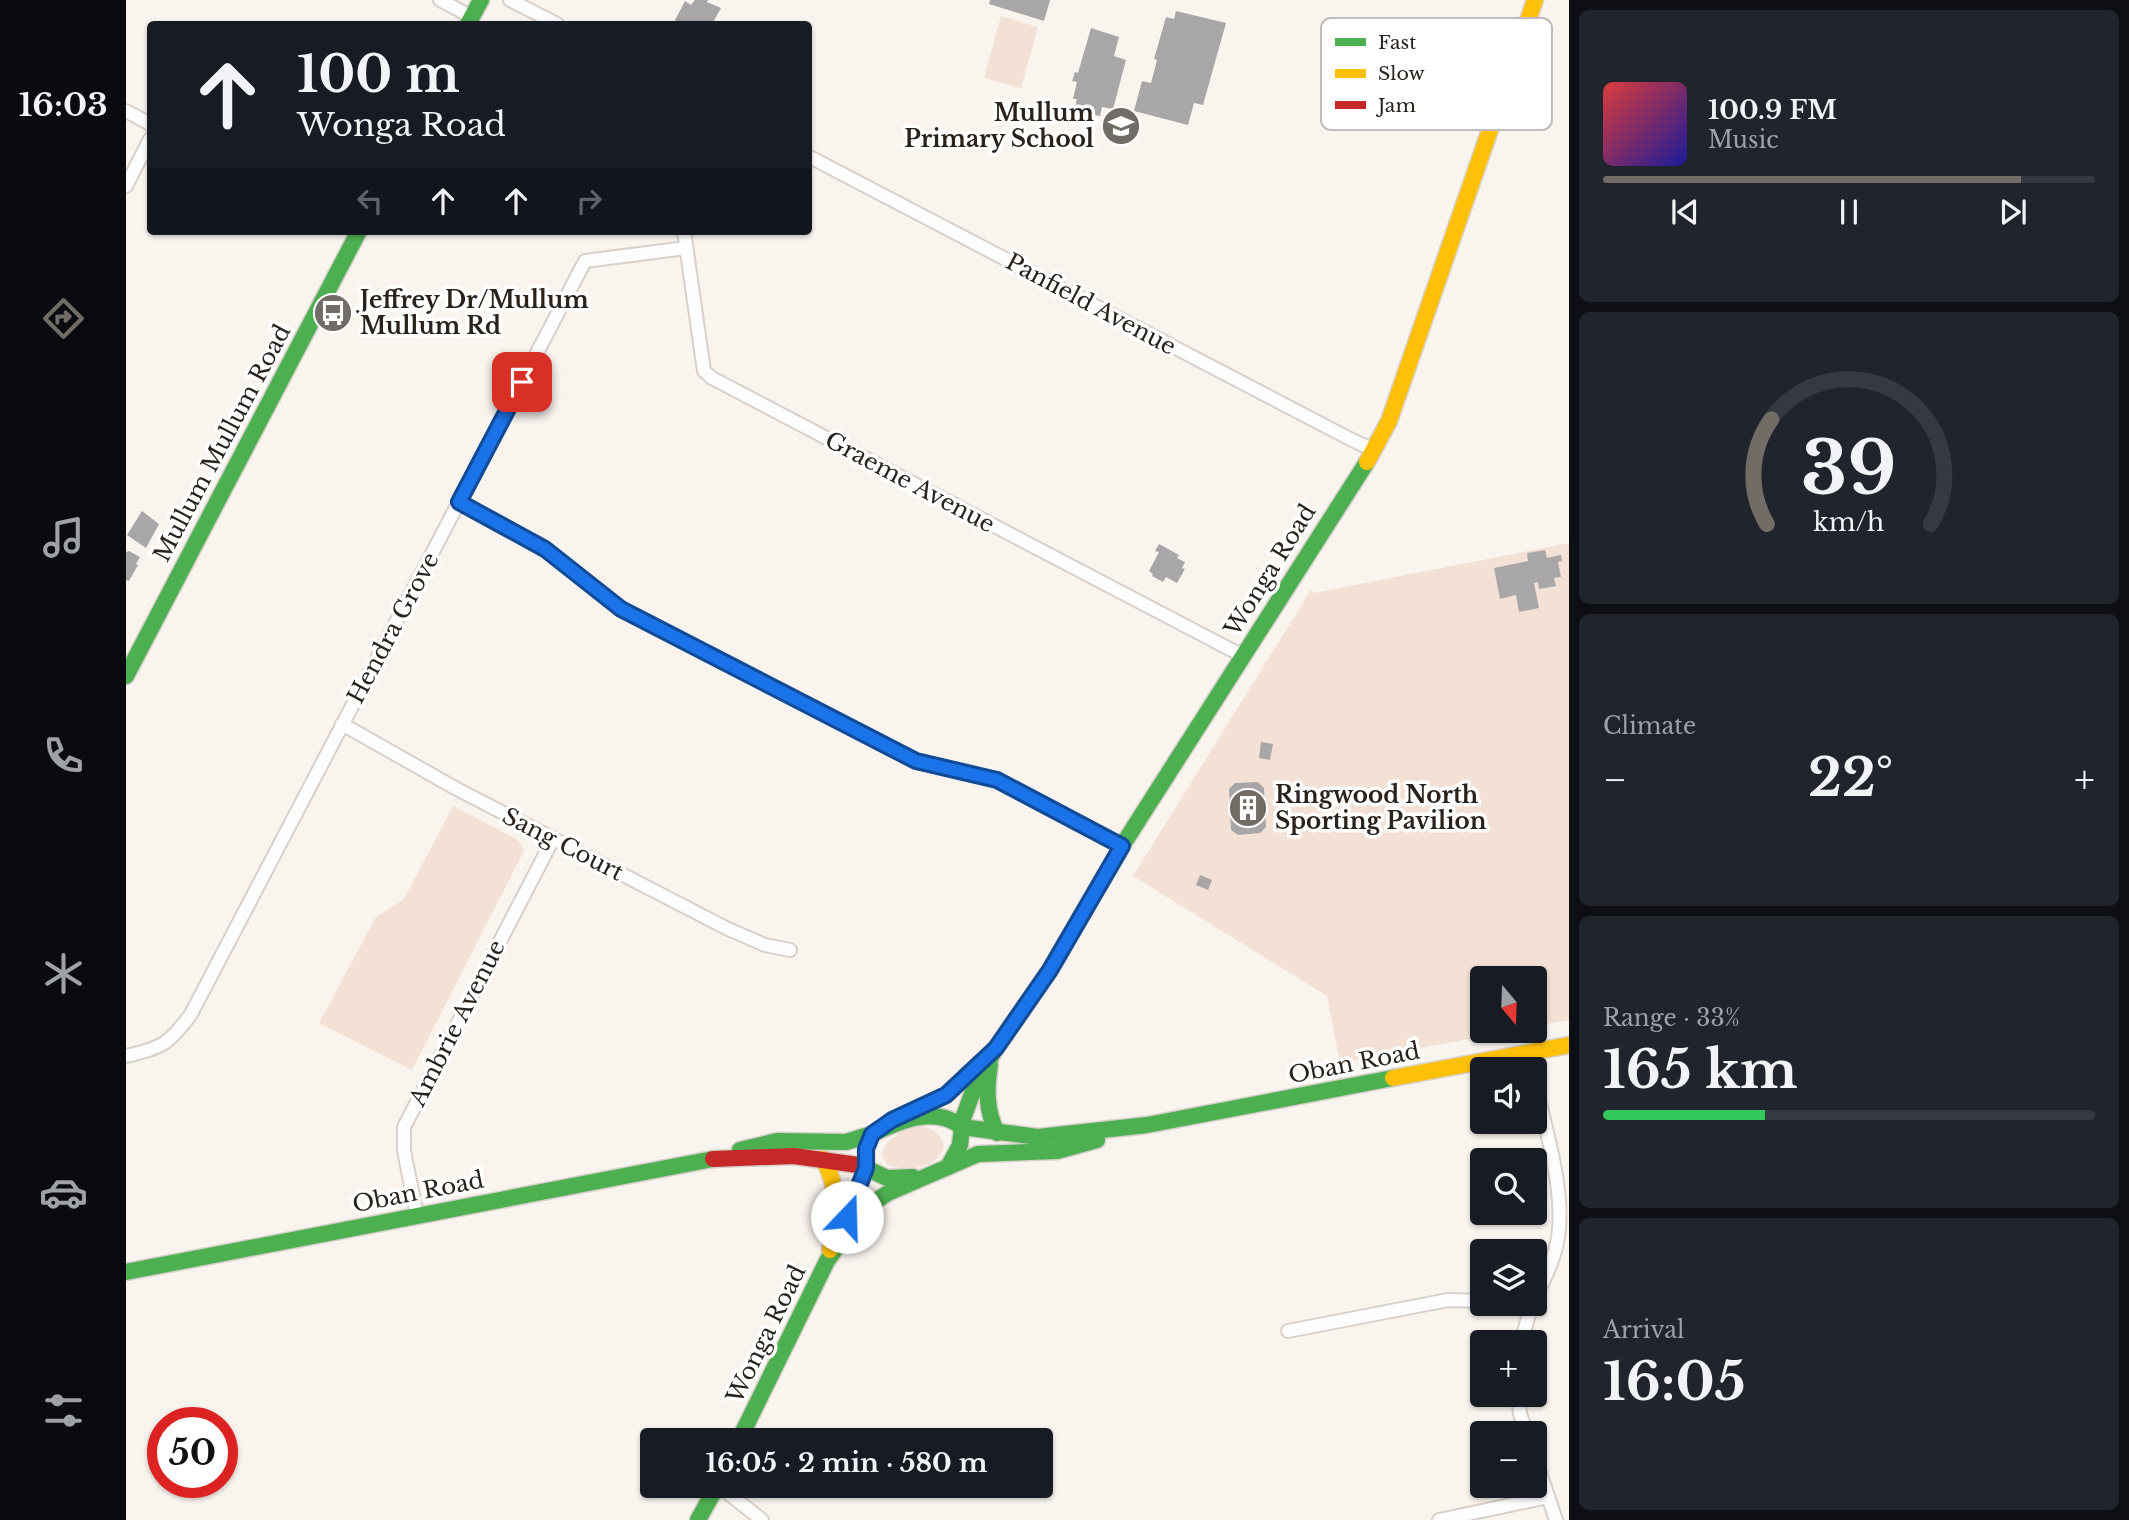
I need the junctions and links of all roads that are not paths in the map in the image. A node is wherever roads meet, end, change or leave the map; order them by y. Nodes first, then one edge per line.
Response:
1 (440, 0) edge
2 (481, 0) edge
3 (510, 0) edge
4 (1535, 0) edge
5 (1529, 18) edge
6 (470, 21) edge
7 (551, 21) edge
8 (126, 111) edge
9 (147, 122) edge
10 (1490, 130) edge
11 (147, 145) edge
12 (812, 158) edge
13 (126, 186) edge
14 (356, 235) edge
15 (684, 235) edge
16 (686, 248) junction
17 (1374, 450) junction
18 (459, 502) junction
19 (1243, 656) junction
20 (126, 676) edge
21 (342, 724) junction
22 (553, 839) junction
23 (1122, 846) junction
24 (790, 950) dead end
25 (1569, 1045) edge
26 (995, 1051) junction
27 (1529, 1052) junction
28 (126, 1056) edge
29 (1530, 1057) edge
30 (1147, 1125) junction
31 (961, 1126) junction
32 (997, 1133) junction
33 (873, 1134) junction
34 (1546, 1134) edge
35 (720, 1158) junction
36 (823, 1159) junction
37 (866, 1167) junction
38 (947, 1168) junction
39 (417, 1216) junction
40 (830, 1255) junction
41 (1547, 1270) edge
42 (126, 1272) edge
43 (1470, 1301) edge
44 (1287, 1331) dead end
45 (745, 1428) edge
46 (1547, 1494) edge
47 (1548, 1497) junction
48 (711, 1498) edge
49 (734, 1498) edge
50 (698, 1520) edge
51 (762, 1520) edge
52 (1439, 1520) edge
53 (1556, 1520) edge

1 - 6 street
2 - 6 main road
3 - 7 street
4 - 5 main road, Wonga Road
8 - 9 street
10 - 17 main road, Wonga Road
11 - 13 street
12 - 17 street, Panfield Avenue
14 - 20 main road, Mullum Mullum Road
15 - 16 street, Graeme Avenue
16 - 18 street, Hendra Grove
16 - 19 street, Graeme Avenue
17 - 19 main road, Wonga Road
18 - 21 street, Hendra Grove
18 - 23 street
19 - 23 main road, Wonga Road
21 - 22 street, Sang Court
21 - 28 street, Hendra Grove
22 - 24 street, Sang Court
22 - 39 street, Ambrie Avenue
23 - 26 main road, Wonga Road
25 - 27 main road, Oban Road
26 - 31 main road, Wonga Road
26 - 32 main road
26 - 33 main road
27 - 29 street
27 - 30 main road, Oban Road
30 - 32 main road, Oban Road
30 - 38 main road, Oban Road
31 - 32 main road, Oban Road
31 - 33 main road, Oban Road
31 - 38 main road, Wonga Road
33 - 35 main road, Oban Road
33 - 37 main road
34 - 41 street
35 - 36 main road, Oban Road
35 - 39 main road, Oban Road
36 - 37 main road, Oban Road
36 - 40 main road
37 - 38 main road, Oban Road
37 - 40 main road
38 - 40 main road
39 - 42 main road, Oban Road
40 - 45 main road, Wonga Road
43 - 44 street
46 - 47 street
47 - 52 street
47 - 53 street
48 - 50 main road
49 - 51 street

